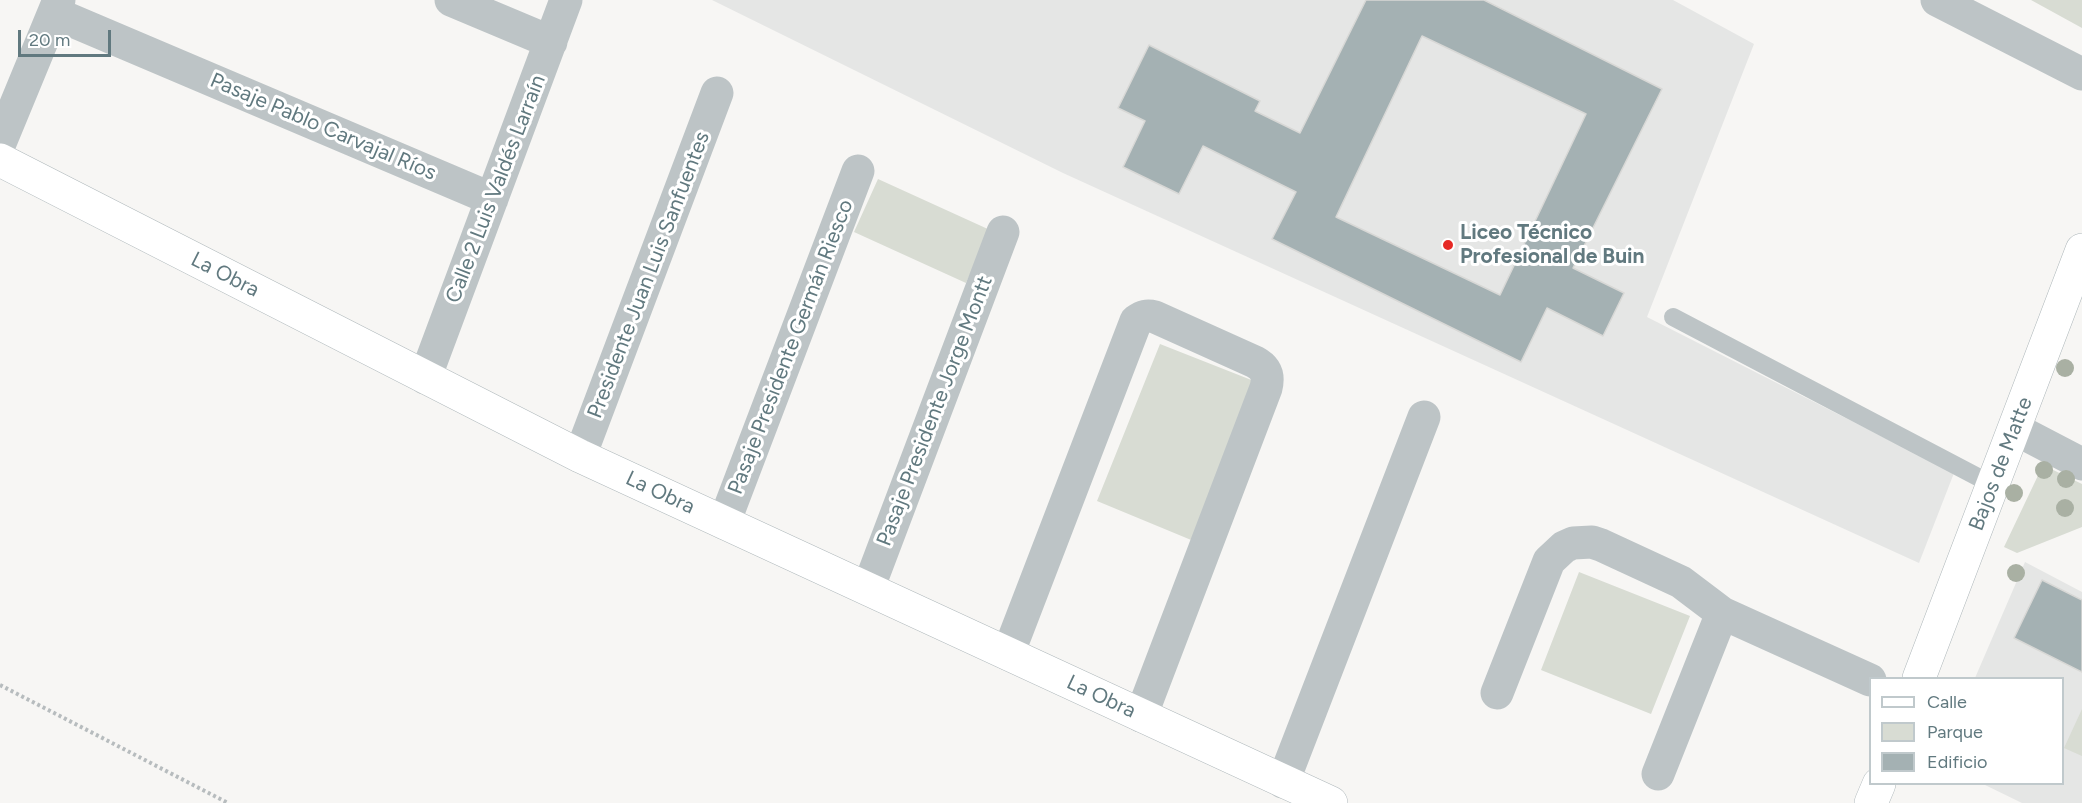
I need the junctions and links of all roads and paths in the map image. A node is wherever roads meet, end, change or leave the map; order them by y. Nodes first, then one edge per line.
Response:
1 (452, 0) edge
2 (566, 0) edge
3 (1937, 0) edge
4 (56, 6) edge
5 (551, 42) junction
6 (2082, 74) edge
7 (717, 93) dead end
8 (0, 143) edge
9 (0, 160) edge
10 (858, 171) dead end
11 (492, 199) junction
12 (1003, 232) dead end
13 (2082, 250) edge
14 (1673, 316) dead end
15 (425, 378) junction
16 (1424, 417) dead end
17 (2015, 429) junction
18 (580, 456) junction
19 (2082, 464) edge
20 (1993, 485) junction
21 (724, 523) junction
22 (868, 589) junction
23 (1722, 613) junction
24 (1008, 654) junction
25 (1919, 677) edge
26 (1869, 680) edge
27 (0, 685) edge
28 (1497, 693) dead end
29 (1141, 716) junction
30 (1658, 774) dead end
31 (1282, 782) junction
32 (1878, 785) edge
33 (228, 803) edge
34 (1331, 803) edge
35 (1871, 803) edge

1 - 5 street
2 - 5 street, Calle 2 Luis Valdés Larraín
3 - 6 street
4 - 8 street
4 - 11 street, Pasaje Pablo Carvajal Ríos
5 - 11 street, Calle 2 Luis Valdés Larraín
7 - 18 street, Presidente Juan Luis Sanfuentes
9 - 15 main road, La Obra
10 - 21 street, Pasaje Presidente Germán Riesco
11 - 15 street, Calle 2 Luis Valdés Larraín
12 - 22 street, Pasaje Presidente Jorge Montt
13 - 17 main road, Bajos de Matte
14 - 20 lane
15 - 18 main road, La Obra
16 - 31 street
17 - 19 street
17 - 20 main road, Bajos de Matte
18 - 21 main road, La Obra
20 - 25 main road, Bajos de Matte
21 - 22 main road, La Obra
22 - 24 main road, La Obra
23 - 26 street
23 - 28 street
23 - 30 street
24 - 29 main road, La Obra
24 - 29 street
27 - 33 path
29 - 31 main road, La Obra
31 - 34 main road, La Obra
32 - 35 main road

